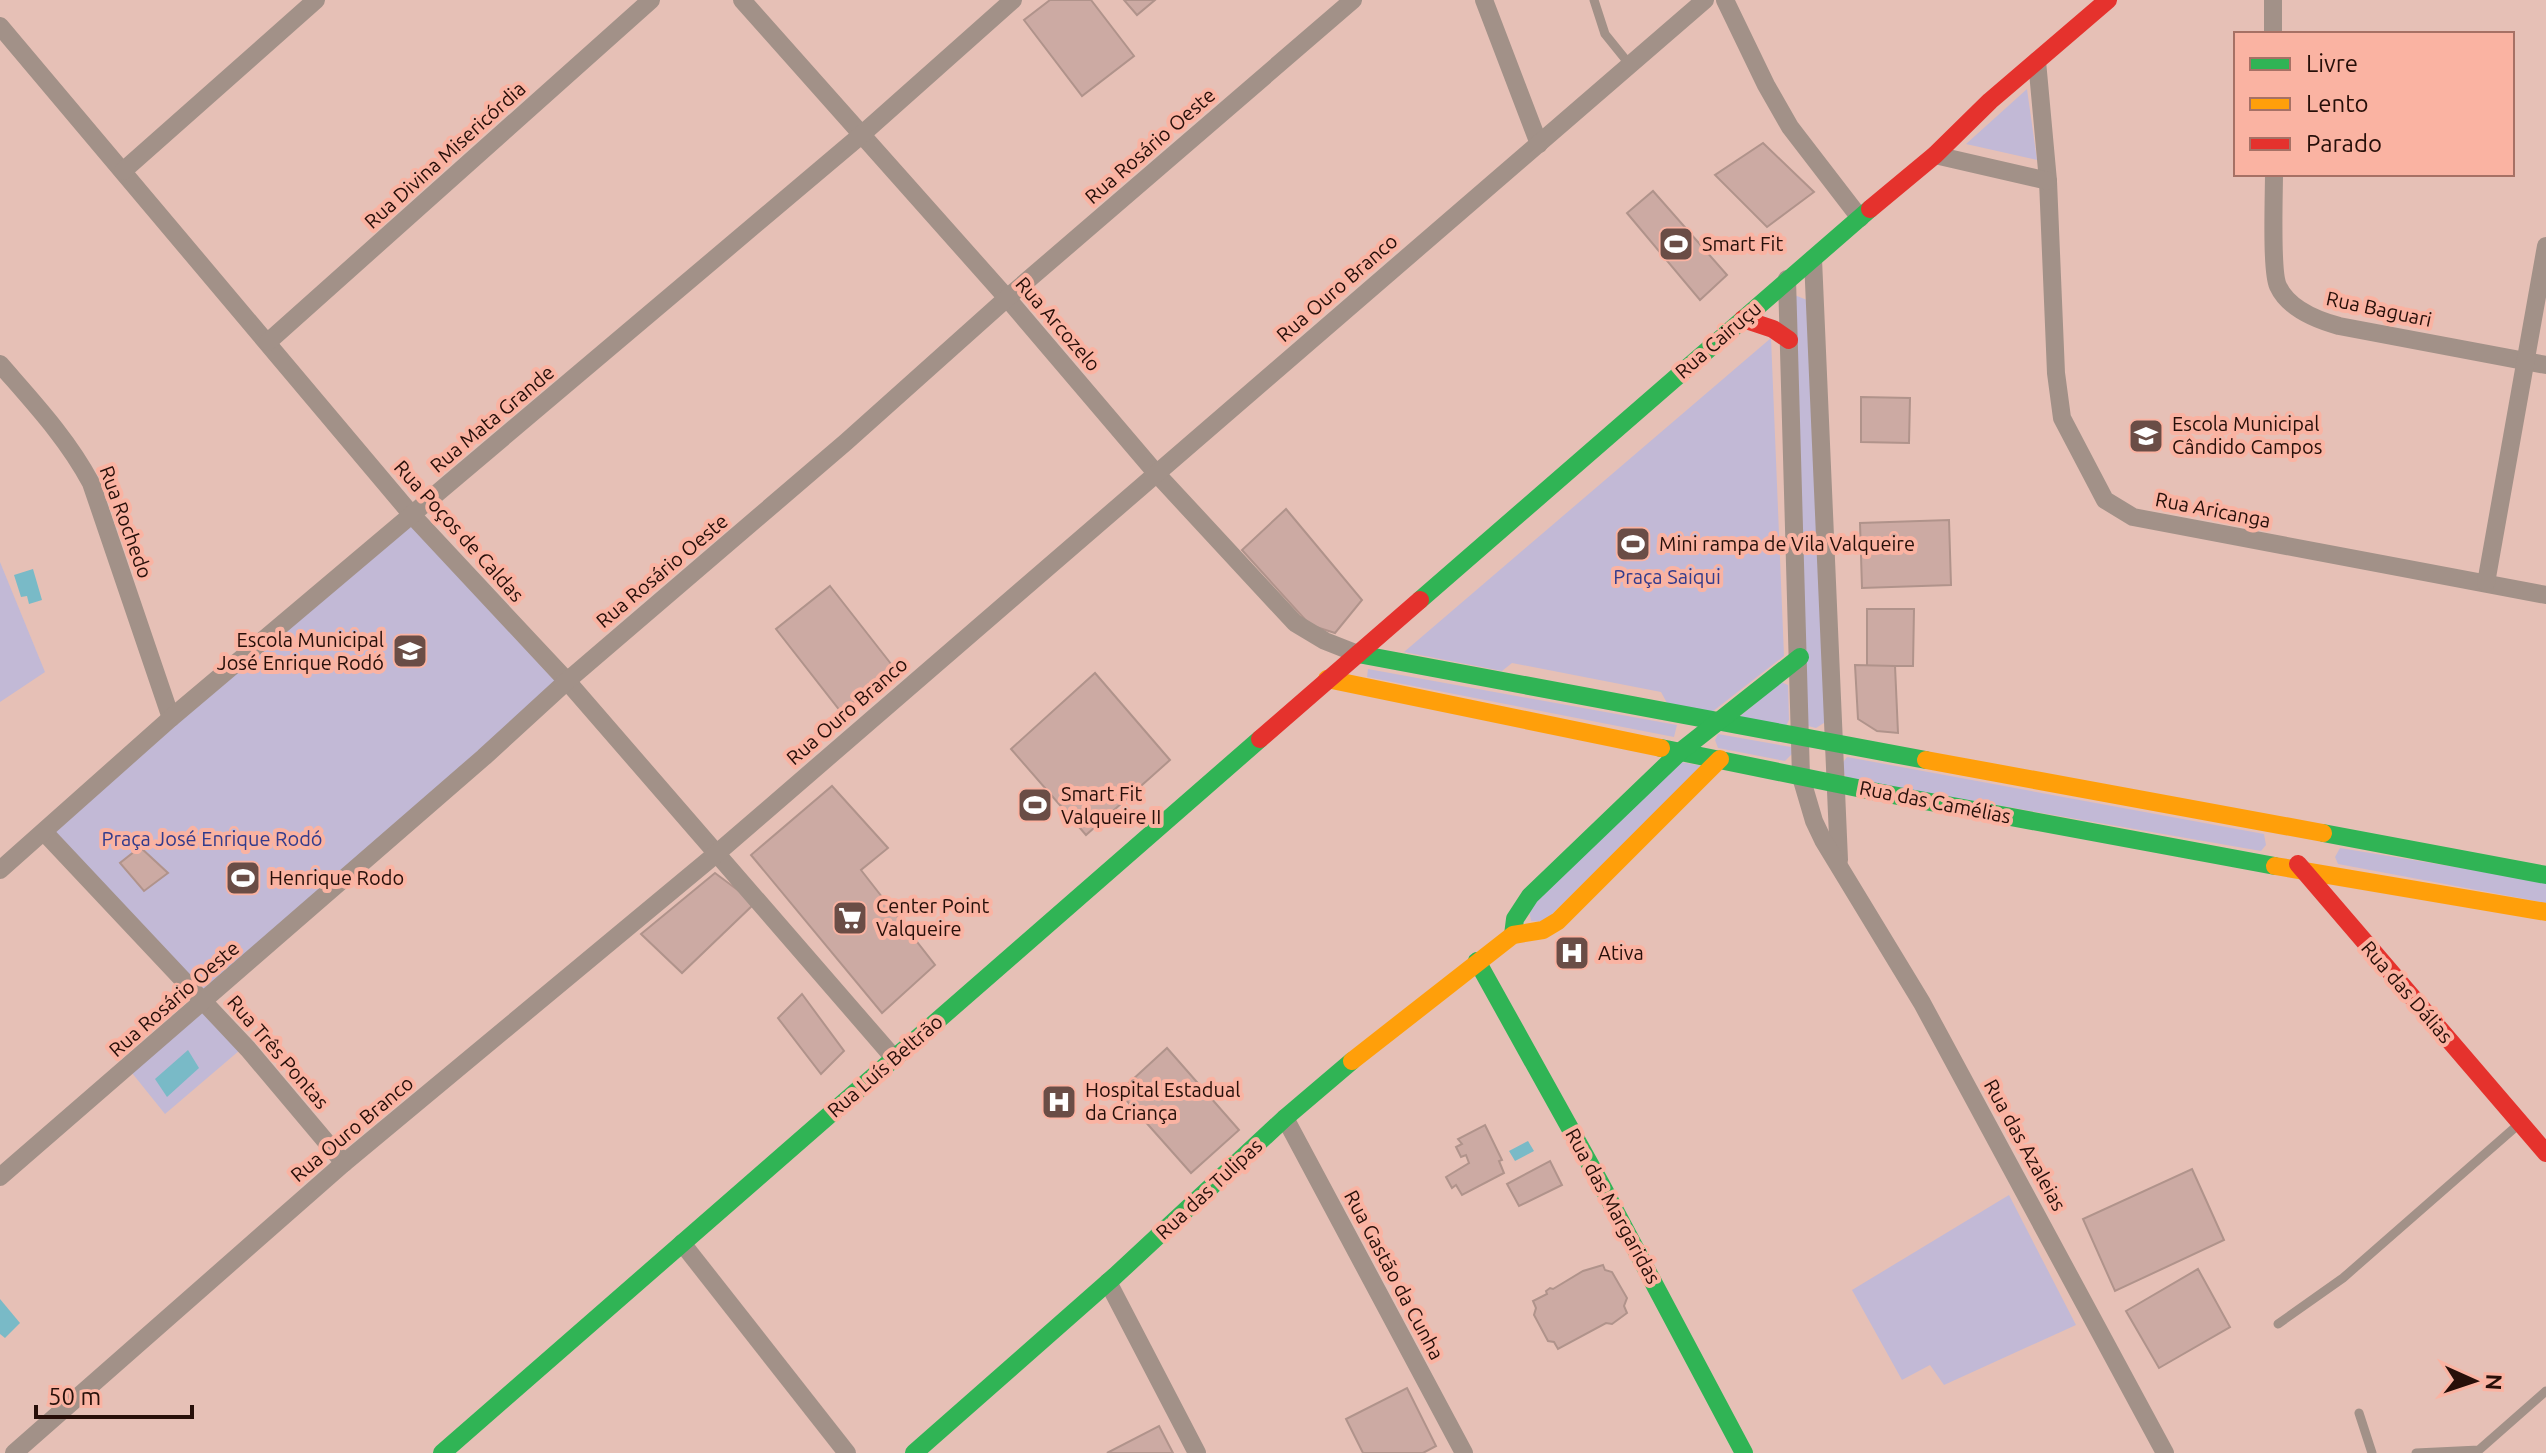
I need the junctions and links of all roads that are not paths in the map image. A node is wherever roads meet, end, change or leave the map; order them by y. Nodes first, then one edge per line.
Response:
1 (316, 0) edge
2 (651, 0) edge
3 (742, 0) edge
4 (1013, 0) edge
5 (1353, 0) edge
6 (1484, 0) edge
7 (1594, 0) edge
8 (1705, 0) edge
9 (1725, 0) edge
10 (2108, 0) edge
11 (2273, 0) edge
12 (0, 26) edge
13 (2273, 32) edge
14 (2037, 61) junction
15 (1630, 65) junction
16 (860, 136) junction
17 (1539, 144) junction
18 (1935, 155) junction
19 (123, 171) junction
20 (2274, 176) edge
21 (2048, 181) junction
22 (1860, 218) junction
23 (2546, 246) edge
24 (1813, 259) junction
25 (1787, 279) junction
26 (1007, 298) junction
27 (1743, 319) junction
28 (1789, 340) junction
29 (268, 342) junction
30 (2524, 361) junction
31 (0, 364) edge
32 (2546, 365) edge
33 (1156, 473) junction
34 (1823, 508) junction
35 (1795, 510) junction
36 (412, 515) junction
37 (2486, 583) junction
38 (2546, 595) edge
39 (1358, 654) junction
40 (1800, 657) junction
41 (1327, 679) junction
42 (567, 681) junction
43 (171, 718) junction
44 (1719, 721) junction
45 (1800, 737) junction
46 (1832, 743) junction
47 (1681, 751) junction
48 (1720, 759) junction
49 (1801, 777) junction
50 (1834, 783) junction
51 (2275, 827) junction
52 (44, 832) junction
53 (716, 854) junction
54 (1839, 863) junction
55 (0, 870) edge
56 (2302, 870) junction
57 (2546, 875) edge
58 (2546, 912) edge
59 (1513, 935) junction
60 (1477, 961) junction
61 (205, 1001) junction
62 (894, 1058) junction
63 (1285, 1118) junction
64 (2520, 1123) junction
65 (2546, 1153) edge
66 (344, 1163) junction
67 (0, 1177) edge
68 (682, 1243) junction
69 (1108, 1282) junction
70 (2278, 1324) dead end
71 (2546, 1391) edge
72 (2359, 1413) dead end
73 (14, 1453) edge
74 (442, 1453) edge
75 (847, 1453) edge
76 (914, 1453) edge
77 (1197, 1453) edge
78 (1464, 1453) edge
79 (1744, 1453) edge
80 (2165, 1453) edge
81 (2372, 1453) edge
82 (2416, 1453) edge

1 - 19 street
2 - 29 street, Rua Divina Misericórdia
3 - 16 street, Rua Arcozelo
4 - 16 street, Rua Mata Grande
5 - 26 street, Rua Rosário Oeste
6 - 17 street
7 - 15 lane
8 - 15 street, Rua Ouro Branco
9 - 22 street
10 - 14 street, Rua Cairuçu
11 - 13 street
12 - 19 street, Rua Poços de Caldas
14 - 18 street, Rua Cairuçu
14 - 21 street, Rua Aricanga
15 - 17 street, Rua Ouro Branco
16 - 26 street, Rua Arcozelo
16 - 36 street, Rua Mata Grande
17 - 33 street, Rua Ouro Branco
18 - 21 street
18 - 22 street, Rua Cairuçu
19 - 29 street, Rua Poços de Caldas
20 - 30 street, Rua Baguari
21 - 37 street, Rua Aricanga
22 - 24 street, Rua Cairuçu
23 - 30 street
24 - 25 street, Rua Cairuçu
24 - 34 street
25 - 27 street, Rua Cairuçu
25 - 28 street
26 - 33 street, Rua Arcozelo
26 - 42 street, Rua Rosário Oeste
27 - 28 street
27 - 39 street, Rua Cairuçu
28 - 35 street
29 - 36 street, Rua Poços de Caldas
30 - 32 street, Rua Baguari
30 - 37 street
31 - 43 street, Rua Rochedo
33 - 39 street, Rua Arcozelo
33 - 53 street, Rua Ouro Branco
34 - 35 street
34 - 46 street
35 - 40 street
36 - 42 street, Rua Poços de Caldas
36 - 43 street, Rua Mata Grande
37 - 38 street, Rua Aricanga
39 - 41 street, Rua Cairuçu
39 - 44 street, Rua das Camélias
40 - 44 street
40 - 45 street
41 - 47 street, Rua das Camélias
41 - 62 street, Rua Luís Beltrão
42 - 53 street, Rua Poços de Caldas
42 - 61 street, Rua Rosário Oeste
43 - 52 street, Rua Mata Grande
44 - 45 street, Rua das Camélias
44 - 47 street
45 - 46 street, Rua das Camélias
45 - 49 street
46 - 50 street
46 - 51 street, Rua das Camélias
47 - 48 street, Rua das Camélias
47 - 59 street
48 - 49 street, Rua das Camélias
48 - 59 street, Rua das Tulipas
49 - 50 street, Rua das Camélias
49 - 54 street, Rua das Azaleias
50 - 54 street, Rua das Azaleias
50 - 56 street, Rua das Camélias
51 - 56 street, Rua das Dálias
51 - 57 street, Rua das Camélias
52 - 55 street, Rua Mata Grande
52 - 61 street, Rua Três Pontas
53 - 62 street, Rua Poços de Caldas
53 - 66 street, Rua Ouro Branco
54 - 80 street, Rua das Azaleias
56 - 58 street, Rua das Camélias
56 - 64 street, Rua das Dálias
59 - 60 street, Rua das Tulipas
60 - 63 street, Rua das Tulipas
60 - 79 street, Rua das Margaridas
61 - 66 street, Rua Três Pontas
61 - 67 street, Rua Rosário Oeste
62 - 68 street, Rua Luís Beltrão
63 - 69 street, Rua das Tulipas
63 - 78 street, Rua Gastão da Cunha
64 - 65 street, Rua das Dálias
64 - 70 lane
66 - 73 street, Rua Ouro Branco
68 - 74 street, Rua Luís Beltrão
68 - 75 street
69 - 76 street, Rua das Tulipas
69 - 77 street
71 - 82 lane
72 - 81 lane

